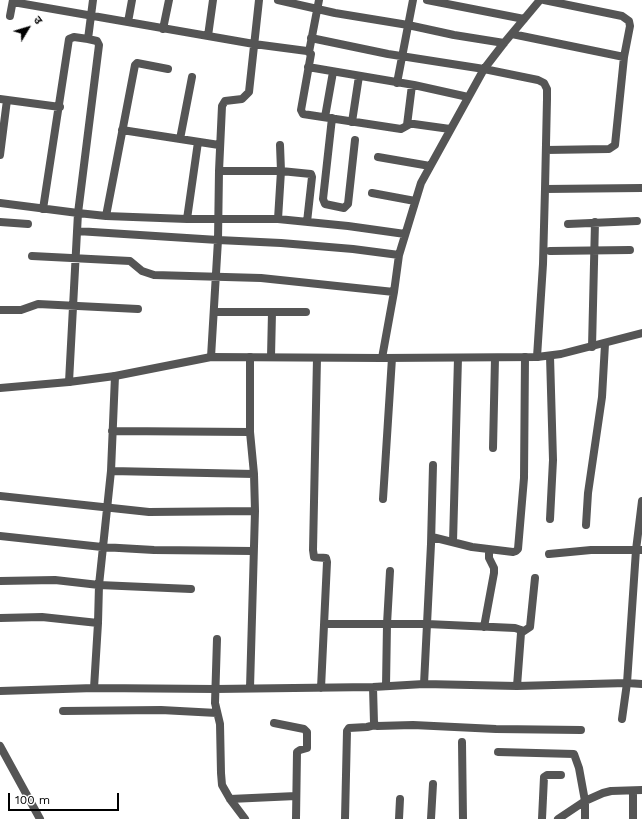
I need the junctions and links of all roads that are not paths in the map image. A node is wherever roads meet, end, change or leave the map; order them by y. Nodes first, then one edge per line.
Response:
1 (93, 0) edge
2 (132, 0) edge
3 (169, 0) edge
4 (213, 0) edge
5 (259, 0) edge
6 (278, 0) edge
7 (413, 0) edge
8 (427, 0) edge
9 (540, 0) edge
10 (544, 0) edge
11 (13, 1) edge
12 (318, 4) edge
13 (90, 15) junction
14 (10, 16) dead end
15 (524, 18) junction
16 (128, 22) junction
17 (408, 25) junction
18 (163, 29) junction
19 (512, 34) junction
20 (208, 36) junction
21 (311, 38) junction
22 (88, 39) junction
23 (504, 43) junction
24 (254, 44) junction
25 (309, 52) junction
26 (403, 56) junction
27 (624, 57) junction
28 (308, 68) junction
29 (168, 69) dead end
30 (484, 69) junction
31 (333, 72) junction
32 (359, 76) junction
33 (192, 77) dead end
34 (398, 84) junction
35 (412, 85) junction
36 (468, 97) junction
37 (4, 100) edge
38 (60, 107) junction
39 (328, 118) junction
40 (352, 122) junction
41 (407, 125) junction
42 (450, 129) junction
43 (122, 130) junction
44 (2, 132) edge
45 (180, 139) junction
46 (356, 140) dead end
47 (198, 142) junction
48 (220, 145) junction
49 (280, 145) dead end
50 (546, 150) junction
51 (0, 155) edge
52 (378, 157) dead end
53 (430, 166) junction
54 (218, 171) junction
55 (281, 171) junction
56 (642, 188) edge
57 (545, 189) junction
58 (372, 194) dead end
59 (414, 201) junction
60 (0, 203) edge
61 (43, 208) junction
62 (78, 213) junction
63 (106, 216) junction
64 (187, 219) junction
65 (218, 219) junction
66 (278, 219) junction
67 (637, 221) dead end
68 (0, 222) edge
69 (307, 222) junction
70 (595, 222) junction
71 (28, 224) dead end
72 (568, 224) dead end
73 (78, 231) junction
74 (405, 234) junction
75 (218, 240) junction
76 (594, 250) junction
77 (630, 250) dead end
78 (550, 251) dead end
79 (398, 255) junction
80 (32, 256) dead end
81 (76, 259) junction
82 (216, 276) junction
83 (394, 292) junction
84 (72, 306) junction
85 (138, 309) dead end
86 (0, 310) edge
87 (214, 312) junction
88 (272, 312) junction
89 (306, 312) dead end
90 (642, 333) edge
91 (605, 344) junction
92 (592, 347) junction
93 (550, 356) junction
94 (211, 357) junction
95 (250, 357) junction
96 (271, 357) junction
97 (537, 357) junction
98 (317, 358) junction
99 (382, 358) junction
100 (392, 358) junction
101 (458, 358) junction
102 (495, 358) junction
103 (526, 358) junction
104 (115, 376) junction
105 (69, 382) junction
106 (0, 388) edge
107 (112, 431) junction
108 (250, 432) junction
109 (494, 448) dead end
110 (433, 465) dead end
111 (111, 471) junction
112 (254, 474) junction
113 (0, 496) edge
114 (383, 499) dead end
115 (642, 501) edge
116 (107, 507) junction
117 (255, 511) junction
118 (550, 519) dead end
119 (586, 525) dead end
120 (0, 536) edge
121 (432, 537) junction
122 (453, 542) junction
123 (102, 547) junction
124 (489, 550) junction
125 (639, 550) edge
126 (253, 551) junction
127 (549, 554) dead end
128 (390, 571) dead end
129 (535, 578) dead end
130 (0, 581) edge
131 (99, 585) junction
132 (191, 589) dead end
133 (0, 618) edge
134 (98, 623) junction
135 (325, 624) junction
136 (387, 624) junction
137 (427, 624) junction
138 (484, 627) junction
139 (524, 631) junction
140 (217, 639) dead end
141 (627, 683) junction
142 (424, 684) junction
143 (642, 684) edge
144 (386, 686) junction
145 (516, 686) junction
146 (373, 687) junction
147 (94, 688) junction
148 (250, 688) junction
149 (321, 688) junction
150 (215, 689) junction
151 (0, 691) edge
152 (62, 711) dead end
153 (217, 713) junction
154 (622, 719) dead end
155 (274, 723) dead end
156 (375, 725) junction
157 (581, 730) dead end
158 (462, 742) dead end
159 (0, 746) edge
160 (498, 752) dead end
161 (561, 775) dead end
162 (433, 784) dead end
163 (642, 790) edge
164 (633, 791) junction
165 (296, 796) junction
166 (230, 799) junction
167 (400, 799) dead end
168 (585, 801) junction
169 (237, 809) junction
170 (38, 818) edge
171 (237, 819) edge
172 (245, 819) edge
173 (296, 819) edge
174 (345, 819) edge
175 (399, 819) edge
176 (431, 819) edge
177 (463, 819) edge
178 (542, 819) edge
179 (558, 819) edge
180 (585, 819) edge
181 (633, 819) edge

1 - 13 street
2 - 16 street
3 - 18 street
4 - 20 street
5 - 24 street
6 - 12 street
7 - 17 street
8 - 15 street
9 - 15 street
10 - 27 street
11 - 13 street
11 - 14 street
12 - 17 street
12 - 21 street
13 - 16 street
13 - 22 street
15 - 19 street
16 - 18 street
17 - 23 street
17 - 26 street
18 - 20 street
19 - 23 street
19 - 27 street
20 - 24 street
21 - 25 street
21 - 26 street
22 - 38 street
22 - 62 street
23 - 30 street
24 - 25 street
24 - 48 street
25 - 28 street
26 - 30 street
26 - 34 street
27 - 50 street
28 - 31 street
28 - 39 street
29 - 43 street
30 - 36 street
30 - 50 street
31 - 32 street
31 - 39 street
32 - 34 street
32 - 40 street
33 - 45 street
34 - 35 street
35 - 36 street
35 - 41 street
36 - 42 street
37 - 38 street
37 - 44 street
38 - 61 street
39 - 40 street
39 - 46 street
40 - 41 street
41 - 42 street
42 - 53 street
43 - 45 street
43 - 63 street
44 - 51 street
45 - 47 street
47 - 48 street
47 - 64 street
48 - 54 street
49 - 55 street
50 - 57 street
52 - 53 street
53 - 59 street
54 - 55 street
54 - 65 street
55 - 66 street
55 - 69 street
56 - 57 street
57 - 97 street
58 - 59 street
59 - 74 street
60 - 61 street
61 - 62 street
62 - 63 street
62 - 73 street
63 - 64 street
64 - 65 street
65 - 66 street
65 - 75 street
66 - 69 street
67 - 70 street
68 - 71 street
69 - 74 street
70 - 72 street
70 - 76 street
73 - 75 street
73 - 81 street
74 - 79 street
75 - 79 street
75 - 82 street
76 - 77 street
76 - 78 street
76 - 92 street
79 - 83 street
80 - 81 street
81 - 82 street
81 - 84 street
82 - 83 street
82 - 87 street
83 - 99 street
84 - 85 street
84 - 86 street
84 - 105 street
87 - 88 street
87 - 94 street
88 - 89 street
88 - 96 street
90 - 91 street
91 - 92 street
91 - 119 street
92 - 93 street
93 - 97 street
93 - 118 street
94 - 95 street
94 - 104 street
95 - 96 street
95 - 108 street
96 - 98 street
97 - 103 street
98 - 99 street
98 - 135 street
99 - 100 street
100 - 101 street
100 - 114 street
101 - 102 street
101 - 122 street
102 - 103 street
102 - 109 street
103 - 124 street
104 - 105 street
104 - 107 street
105 - 106 street
107 - 108 street
107 - 111 street
108 - 112 street
110 - 121 street
111 - 112 street
111 - 116 street
112 - 117 street
113 - 116 street
115 - 125 street
116 - 117 street
116 - 123 street
117 - 126 street
120 - 123 street
121 - 122 street
121 - 137 street
122 - 124 street
123 - 126 street
123 - 131 street
124 - 138 street
125 - 127 street
125 - 141 street
126 - 148 street
128 - 136 street
129 - 139 street
130 - 131 street
131 - 132 street
131 - 134 street
133 - 134 street
134 - 147 street
135 - 136 street
135 - 149 street
136 - 137 street
136 - 144 street
137 - 138 street
137 - 142 street
138 - 139 street
139 - 145 street
140 - 150 street
141 - 143 street
141 - 145 street
141 - 154 street
142 - 144 street
142 - 145 street
144 - 146 street
146 - 149 street
146 - 156 street
147 - 150 street
147 - 151 street
148 - 149 street
148 - 150 street
150 - 153 street
152 - 153 street
153 - 166 street
155 - 165 street
156 - 157 street
156 - 174 street
158 - 177 street
159 - 170 street
160 - 168 street
161 - 178 street
162 - 176 street
163 - 164 street
164 - 168 street
164 - 181 street
165 - 166 street
165 - 173 street
166 - 169 street
167 - 175 street
168 - 179 street
168 - 180 street
169 - 171 street
169 - 172 street

